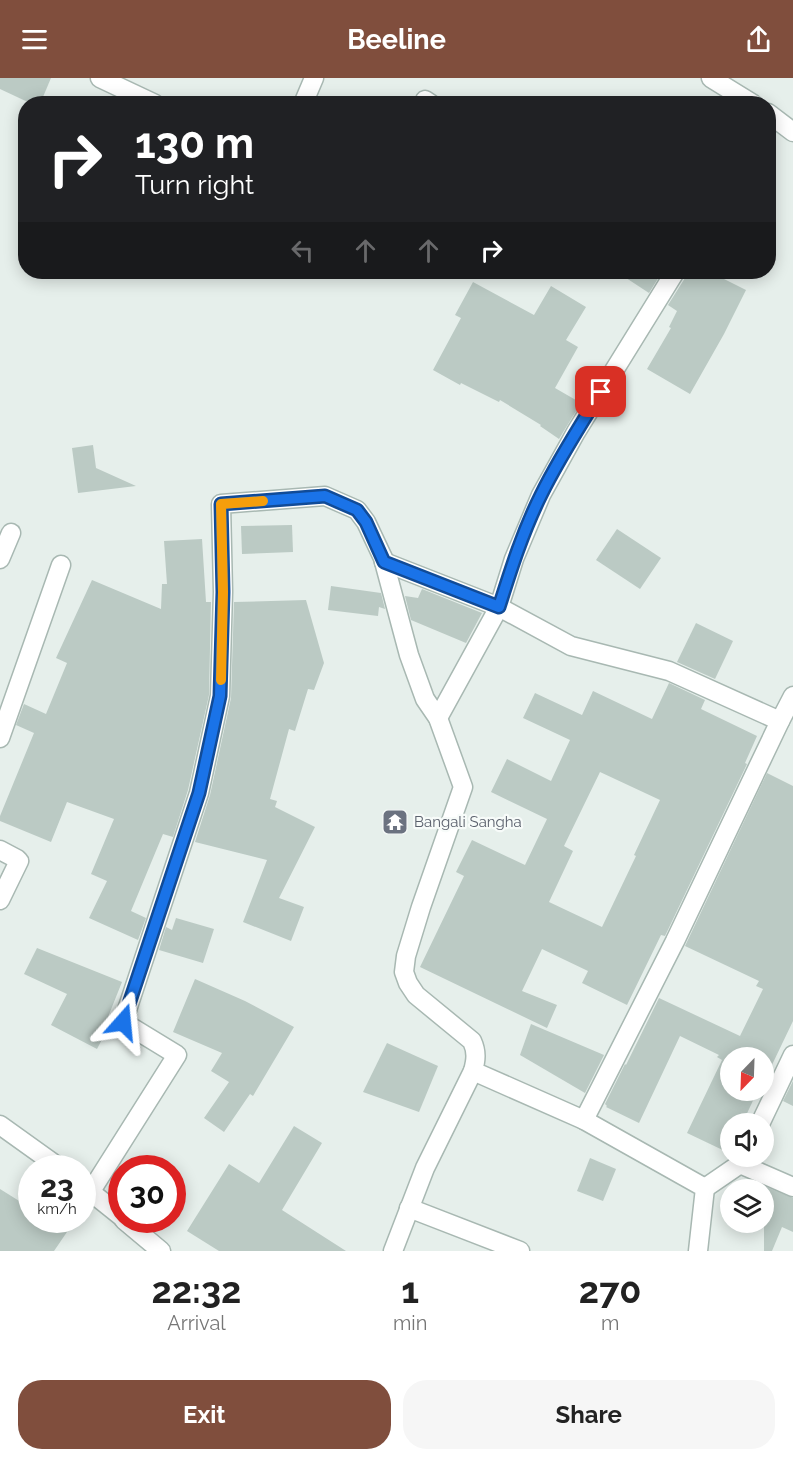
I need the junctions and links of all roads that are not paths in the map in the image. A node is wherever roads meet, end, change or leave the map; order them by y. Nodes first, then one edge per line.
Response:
1 (100, 78) edge
2 (314, 78) edge
3 (711, 78) edge
4 (138, 96) edge
5 (306, 96) edge
6 (740, 96) edge
7 (776, 121) edge
8 (793, 132) edge
9 (671, 279) edge
10 (11, 533) dead end
11 (0, 560) edge
12 (384, 562) junction
13 (61, 565) dead end
14 (499, 607) junction
15 (793, 696) edge
16 (438, 718) junction
17 (780, 721) junction
18 (0, 738) edge
19 (0, 850) edge
20 (0, 900) edge
21 (793, 1055) edge
22 (473, 1071) junction
23 (765, 1113) edge
24 (584, 1120) junction
25 (0, 1125) edge
26 (42, 1155) edge
27 (733, 1167) edge
28 (755, 1167) edge
29 (96, 1175) edge
30 (793, 1187) edge
31 (705, 1188) junction
32 (96, 1196) edge
33 (108, 1206) edge
34 (409, 1208) junction
35 (140, 1233) edge
36 (161, 1251) edge
37 (393, 1251) edge
38 (520, 1251) edge
39 (698, 1251) edge

1 - 4 street
2 - 5 street
3 - 6 street
7 - 8 street
9 - 14 street
10 - 11 street
12 - 14 street
12 - 16 street
12 - 29 street
13 - 18 street
14 - 16 street
14 - 17 street
15 - 17 street
16 - 22 street
17 - 24 street
19 - 20 street
21 - 23 street
22 - 24 street
22 - 34 street
24 - 31 street
25 - 26 street
27 - 31 street
28 - 30 street
31 - 39 street
32 - 33 street
34 - 37 street
34 - 38 street
35 - 36 street

